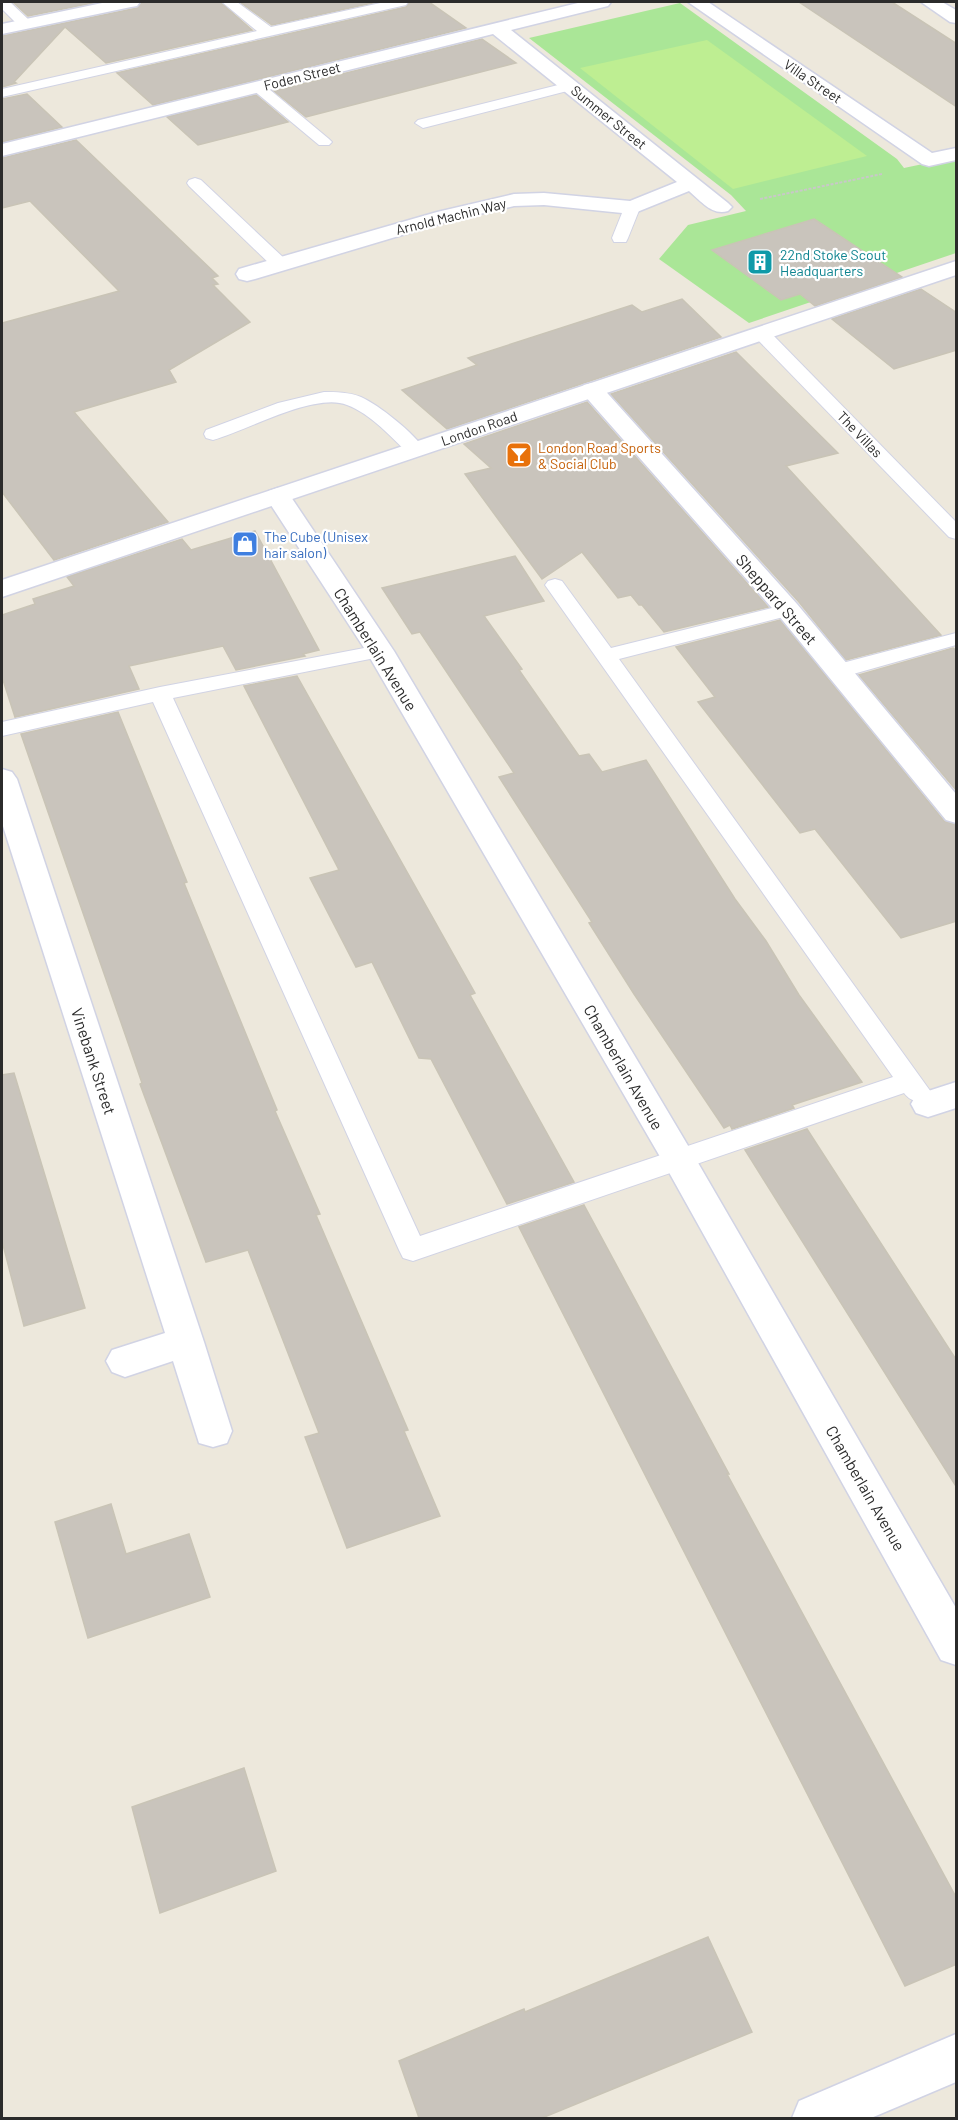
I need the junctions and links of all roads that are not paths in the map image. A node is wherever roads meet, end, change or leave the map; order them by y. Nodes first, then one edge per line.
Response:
1 (2, 2) edge
2 (131, 2) edge
3 (229, 2) edge
4 (401, 2) edge
5 (602, 2) edge
6 (697, 2) edge
7 (930, 2) edge
8 (957, 18) edge
9 (25, 24) junction
10 (497, 28) junction
11 (2, 29) edge
12 (269, 33) junction
13 (570, 86) junction
14 (258, 87) junction
15 (2, 93) edge
16 (423, 123) dead end
17 (324, 142) dead end
18 (2, 150) edge
19 (957, 154) edge
20 (195, 183) dead end
21 (691, 183) junction
22 (721, 207) road end
23 (632, 208) junction
24 (620, 238) dead end
25 (280, 264) junction
26 (957, 268) edge
27 (247, 274) dead end
28 (763, 335) junction
29 (592, 390) junction
30 (213, 434) dead end
31 (416, 450) junction
32 (278, 496) junction
33 (957, 533) edge
34 (555, 585) dead end
35 (2, 589) edge
36 (788, 610) junction
37 (957, 639) edge
38 (380, 651) junction
39 (607, 656) junction
40 (839, 671) junction
41 (160, 694) junction
42 (2, 729) edge
43 (2, 779) edge
44 (957, 813) edge
45 (931, 1093) edge
46 (678, 1158) junction
47 (186, 1342) junction
48 (124, 1361) dead end
49 (213, 1431) dead end
50 (957, 1646) edge
51 (957, 2058) edge
52 (816, 2118) edge

1 - 9 lane
2 - 9 street
3 - 12 lane
4 - 12 lane
5 - 10 street, Foden Street
6 - 19 street, Villa Street
7 - 8 street
9 - 11 street
10 - 13 street, Summer Street
10 - 14 street, Foden Street
12 - 15 lane
13 - 16 lane
13 - 21 street, Summer Street
14 - 17 lane
14 - 18 street, Foden Street
20 - 25 lane
21 - 22 street, Summer Street
21 - 23 street, Arnold Machin Way
23 - 24 lane
23 - 25 street, Arnold Machin Way
25 - 27 street, Arnold Machin Way
26 - 28 street, London Road
28 - 29 street, London Road
28 - 33 lane, The Villas
29 - 31 street, London Road
29 - 36 street, Sheppard Street
30 - 31 lane
31 - 32 street, London Road
32 - 35 street, London Road
32 - 38 street, Chamberlain Avenue
34 - 39 lane
36 - 39 lane
36 - 40 street, Sheppard Street
37 - 40 lane
38 - 41 lane
38 - 46 street, Chamberlain Avenue
39 - 45 lane
40 - 44 street, Sheppard Street
41 - 42 lane
41 - 46 lane
43 - 47 street, Vinebank Street
45 - 46 lane
46 - 50 street, Chamberlain Avenue
47 - 48 street
47 - 49 street, Vinebank Street
51 - 52 street

